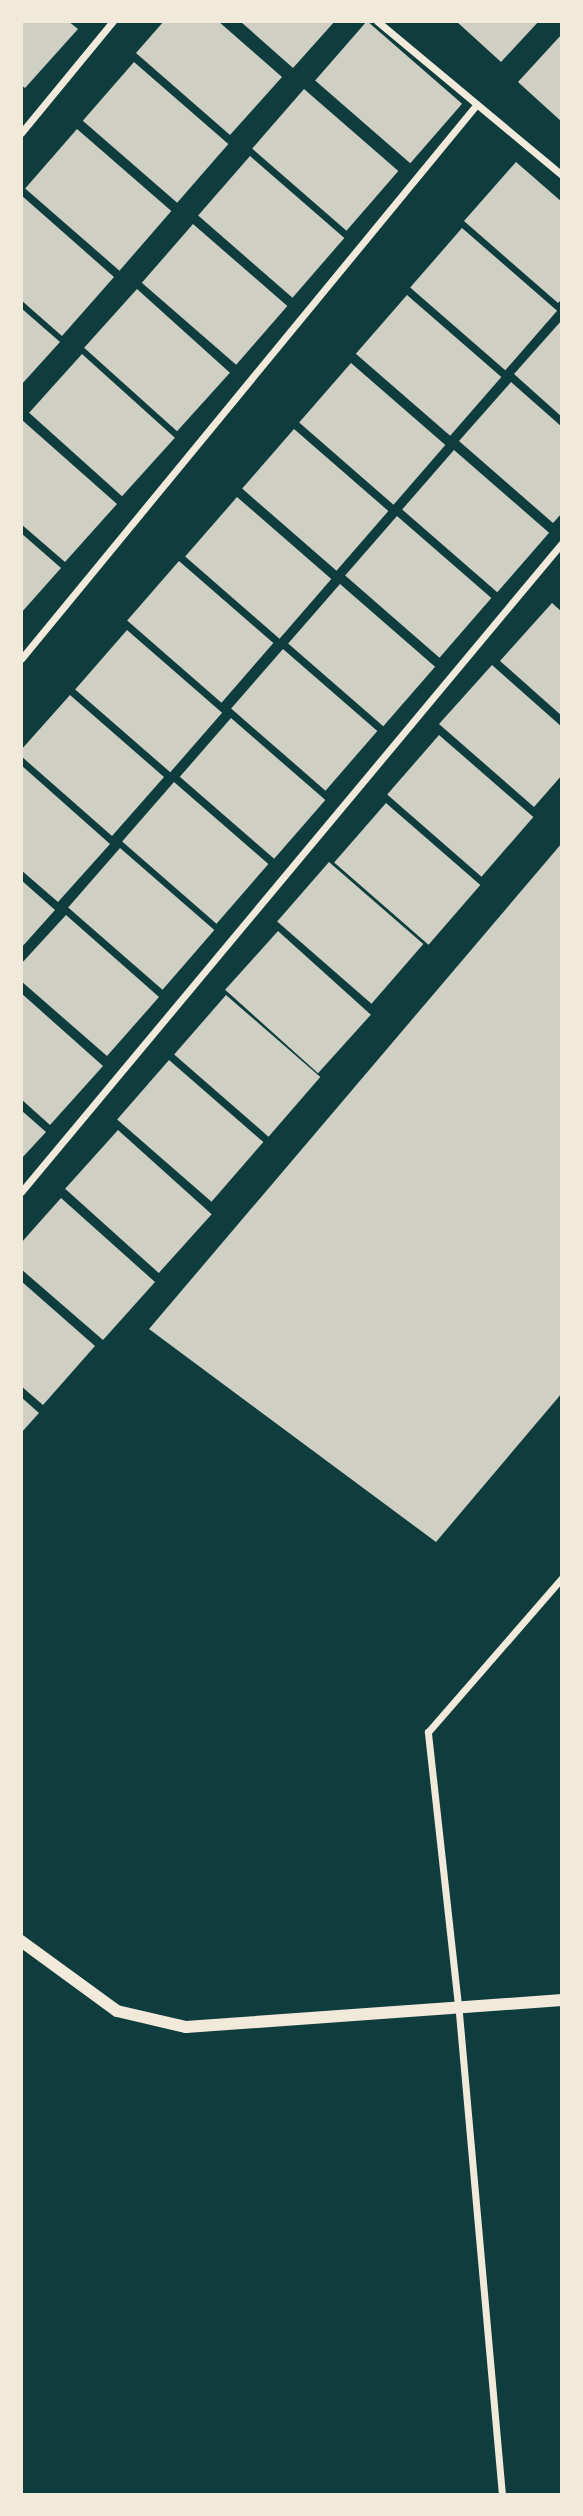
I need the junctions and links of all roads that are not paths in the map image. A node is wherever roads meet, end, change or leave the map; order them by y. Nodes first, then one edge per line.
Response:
1 (113, 21) edge
2 (377, 21) edge
3 (477, 104) junction
4 (21, 133) edge
5 (562, 175) edge
6 (562, 543) edge
7 (21, 659) edge
8 (21, 1192) edge
9 (562, 1578) edge
10 (21, 1941) edge
11 (562, 2000) edge
12 (458, 2005) junction
13 (502, 2495) edge

1 - 4 street
2 - 3 street
3 - 5 street
3 - 7 street
6 - 8 street
9 - 12 street
10 - 12 street
11 - 12 street
12 - 13 street

